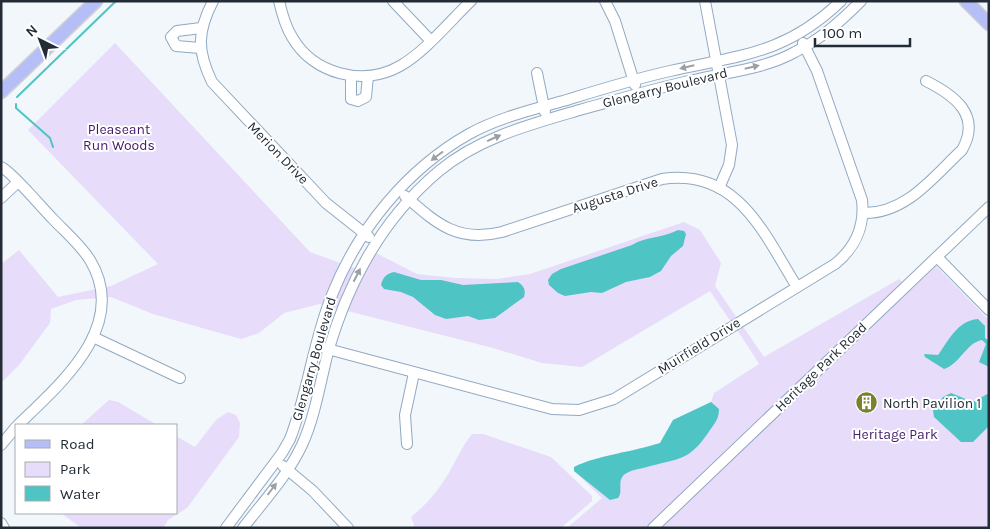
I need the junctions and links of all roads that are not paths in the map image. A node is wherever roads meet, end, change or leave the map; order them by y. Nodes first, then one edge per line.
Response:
1 (96, 1) edge
2 (213, 1) edge
3 (279, 1) edge
4 (393, 1) edge
5 (471, 1) edge
6 (605, 1) edge
7 (705, 1) edge
8 (861, 1) edge
9 (966, 1) edge
10 (839, 3) edge
11 (847, 15) junction
12 (989, 24) edge
13 (201, 28) junction
14 (799, 35) junction
15 (430, 40) junction
16 (806, 46) junction
17 (200, 48) junction
18 (717, 61) junction
19 (537, 73) dead end
20 (720, 74) junction
21 (351, 76) junction
22 (368, 76) junction
23 (633, 80) junction
24 (926, 81) dead end
25 (1, 92) edge
26 (638, 94) junction
27 (544, 106) junction
28 (548, 120) junction
29 (470, 134) junction
30 (475, 146) junction
31 (1, 157) edge
32 (3, 168) edge
33 (18, 182) junction
34 (719, 188) junction
35 (399, 190) junction
36 (1, 198) edge
37 (409, 199) junction
38 (989, 207) edge
39 (863, 213) junction
40 (364, 234) junction
41 (376, 242) junction
42 (936, 257) junction
43 (797, 287) junction
44 (989, 310) edge
45 (93, 338) junction
46 (316, 346) junction
47 (329, 350) junction
48 (414, 372) junction
49 (180, 378) dead end
50 (19, 424) edge
51 (15, 428) edge
52 (407, 444) dead end
53 (1, 445) edge
54 (276, 460) junction
55 (287, 469) junction
56 (1, 523) edge
57 (4, 528) edge
58 (226, 528) edge
59 (243, 528) edge
60 (348, 528) edge
61 (653, 528) edge

1 - 25 main road
2 - 13 street, Merion Drive
3 - 21 street
4 - 15 street
5 - 15 street
6 - 23 street
7 - 18 street
8 - 11 street, Glengarry Boulevard
9 - 12 main road
10 - 11 street, Glengarry Boulevard
10 - 14 street, Glengarry Boulevard
11 - 16 street, Glengarry Boulevard
13 - 17 street, Merion Drive
13 - 17 street
14 - 16 street, Muirfield Drive
14 - 18 street, Glengarry Boulevard
15 - 22 street
20 -> 16 street, Glengarry Boulevard
16 - 39 street, Muirfield Drive
17 - 40 street, Merion Drive
18 - 20 street
18 -> 23 street, Glengarry Boulevard
19 - 27 street
20 - 26 street, Glengarry Boulevard
20 - 34 street
21 - 22 street
21 - 22 street
23 - 26 street
23 - 27 street, Glengarry Boulevard
24 - 39 street
26 - 28 street, Glengarry Boulevard
27 - 28 street
27 - 29 street, Glengarry Boulevard
30 -> 28 street, Glengarry Boulevard
29 - 30 street
29 -> 35 street, Glengarry Boulevard
30 - 37 street, Glengarry Boulevard
31 - 32 street
32 - 33 street
33 - 36 street
33 - 45 street
34 - 37 street, Augusta Drive
34 - 43 street, Augusta Drive
35 - 37 street, Augusta Drive
35 - 40 street, Glengarry Boulevard
37 - 41 street, Glengarry Boulevard
38 - 42 street, Heritage Park Road
39 - 43 street, Muirfield Drive
40 - 41 street, Merion Drive
40 - 46 street, Glengarry Boulevard
47 -> 41 street, Glengarry Boulevard
42 - 44 street
42 - 61 street, Heritage Park Road
43 - 48 street, Muirfield Drive
45 - 49 street
45 - 50 street
46 - 47 street, Muirfield Drive
46 - 54 street, Glengarry Boulevard
47 - 48 street, Muirfield Drive
47 - 55 street, Glengarry Boulevard
48 - 52 street
51 - 53 street
54 - 55 street
54 - 58 street, Glengarry Boulevard
59 -> 55 street, Glengarry Boulevard
55 - 60 street
56 - 57 street

